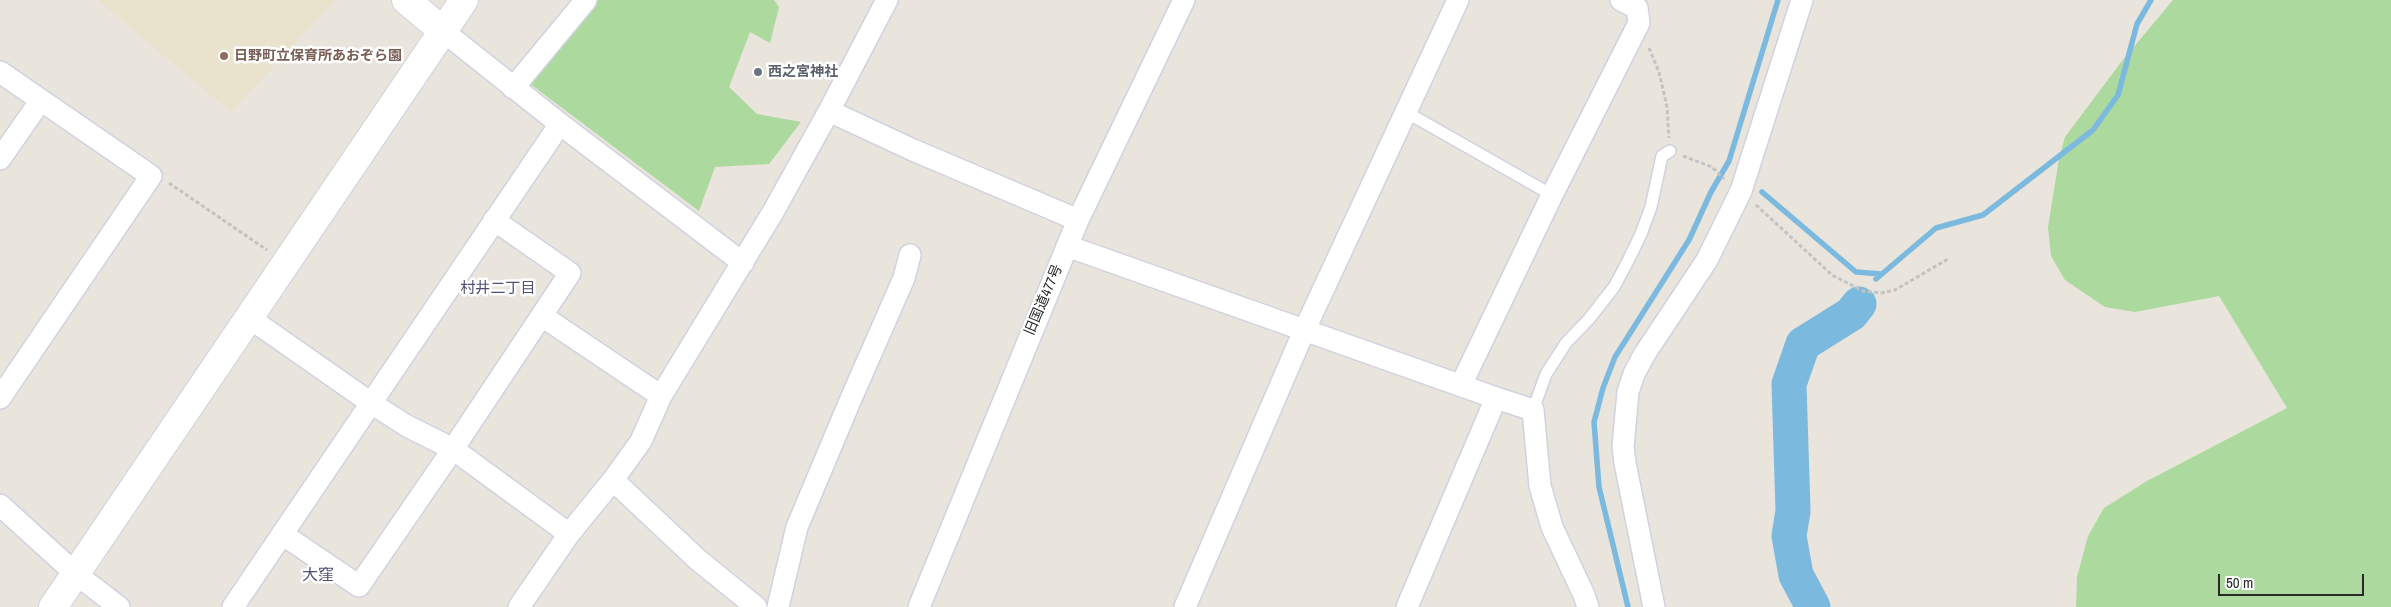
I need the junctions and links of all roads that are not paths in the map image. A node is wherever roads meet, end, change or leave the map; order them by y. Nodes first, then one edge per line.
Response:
1 (406, 0) edge
2 (464, 0) edge
3 (586, 0) edge
4 (887, 0) edge
5 (1184, 0) edge
6 (1458, 0) edge
7 (1621, 0) edge
8 (1802, 0) edge
9 (443, 31) junction
10 (0, 72) edge
11 (513, 88) junction
12 (41, 100) junction
13 (829, 111) junction
14 (1406, 112) junction
15 (560, 124) junction
16 (1670, 151) road end
17 (0, 159) edge
18 (1552, 195) junction
19 (494, 220) junction
20 (1078, 220) junction
21 (1067, 246) junction
22 (910, 255) dead end
23 (743, 263) junction
24 (542, 316) junction
25 (248, 317) junction
26 (1304, 331) junction
27 (1461, 385) junction
28 (661, 396) junction
29 (0, 398) edge
30 (1496, 398) junction
31 (371, 403) junction
32 (1533, 410) junction
33 (453, 449) junction
34 (613, 480) junction
35 (0, 505) edge
36 (282, 534) junction
37 (569, 534) junction
38 (76, 574) junction
39 (53, 607) edge
40 (119, 607) edge
41 (233, 607) edge
42 (519, 607) edge
43 (756, 607) edge
44 (778, 607) edge
45 (919, 607) edge
46 (1185, 607) edge
47 (1407, 607) edge
48 (1588, 607) edge
49 (1654, 607) edge

1 - 9 street
2 - 9 street
3 - 11 street
4 - 13 street
5 - 20 street, 旧国道477号
6 - 14 street
7 - 18 street
8 - 49 street
9 - 11 street
9 - 25 street
10 - 12 street
11 - 15 street
12 - 17 street
12 - 29 street
13 - 20 street
13 - 23 street
14 - 18 lane
14 - 26 street
15 - 19 street
15 - 23 street
16 - 32 lane
18 - 27 street
19 - 24 street
19 - 31 street
20 - 21 street, 旧国道477号
21 - 26 street
21 - 45 street, 旧国道477号
22 - 44 street
23 - 28 street
24 - 28 street
24 - 33 street
25 - 31 street
25 - 38 street
26 - 27 street
26 - 46 street
27 - 30 street
28 - 34 street
30 - 32 street
30 - 47 street
31 - 33 street
31 - 36 street
32 - 48 street
33 - 36 street
33 - 37 street
34 - 37 street
34 - 43 street
35 - 38 street
36 - 41 street
37 - 42 street
38 - 39 street
38 - 40 street

